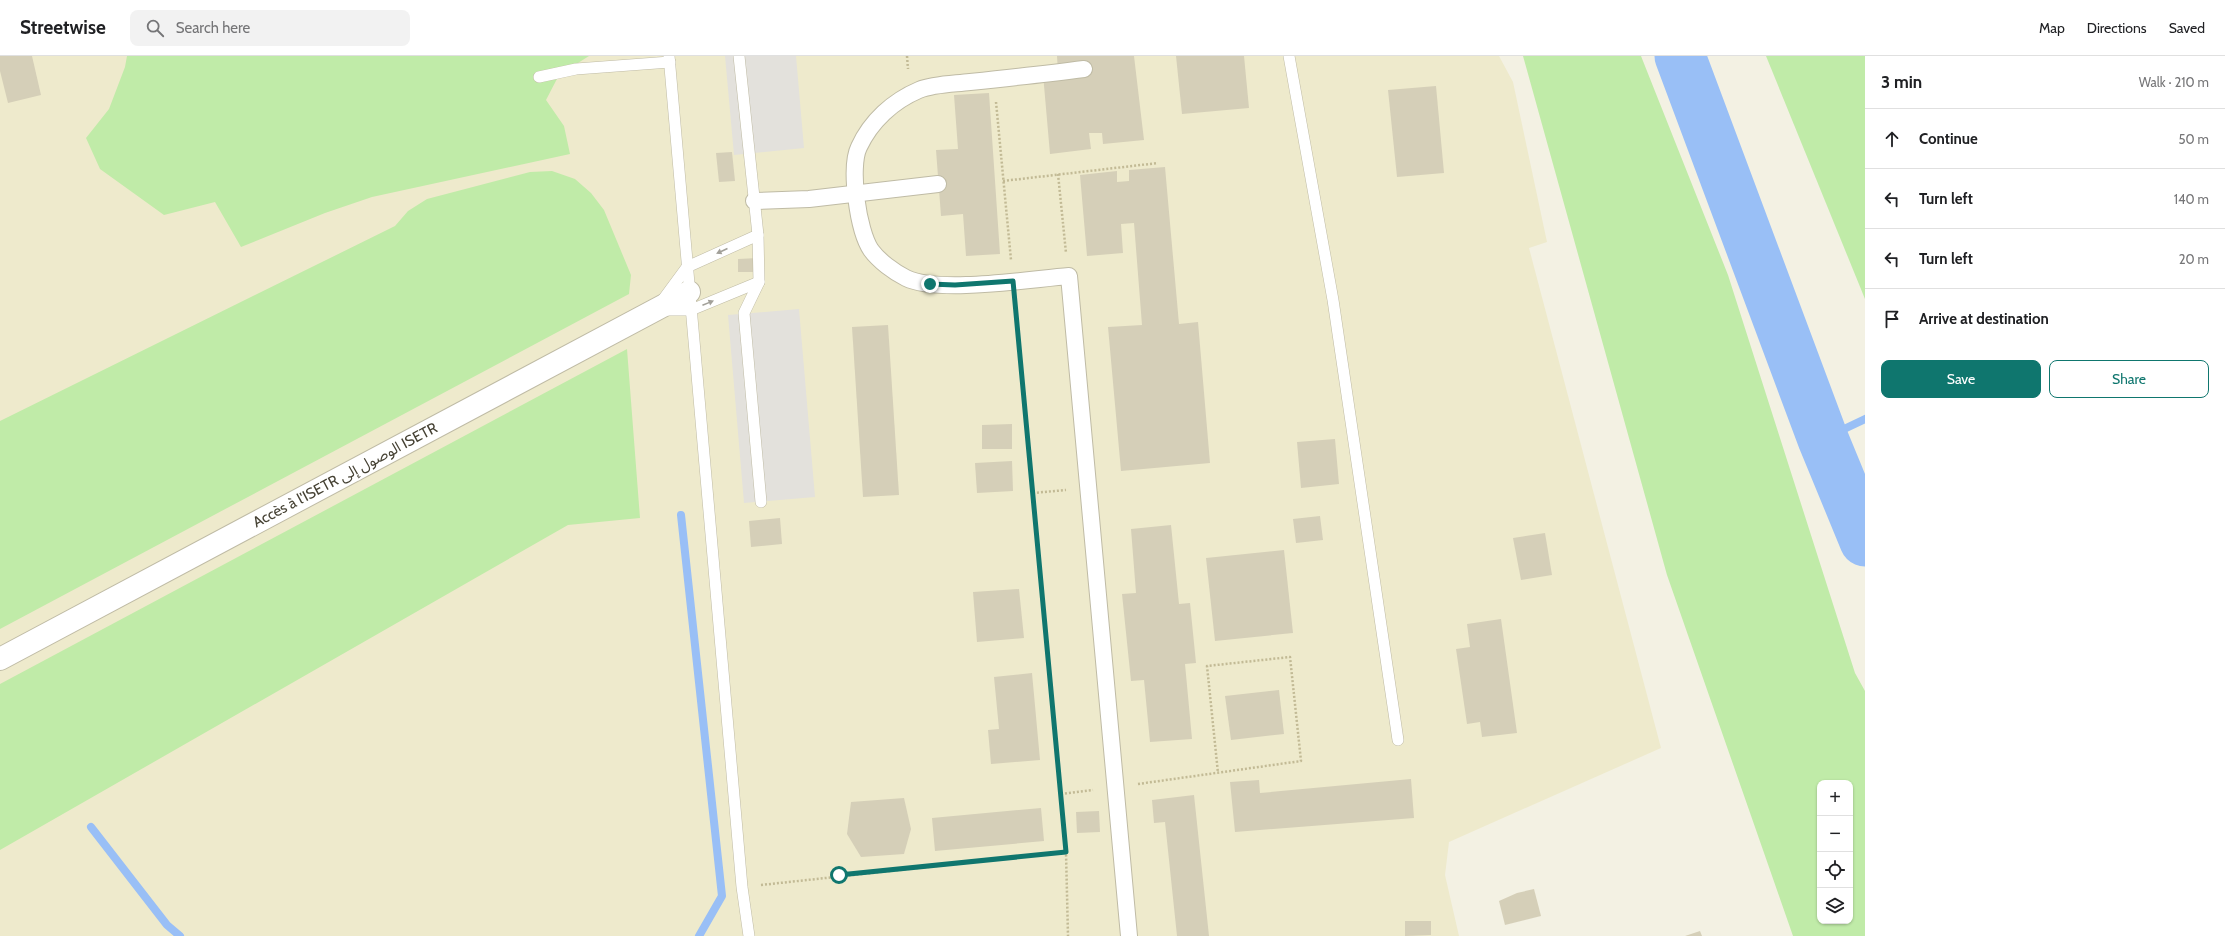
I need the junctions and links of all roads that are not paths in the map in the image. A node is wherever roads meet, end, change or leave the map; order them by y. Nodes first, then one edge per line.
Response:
1 (739, 56) edge
2 (1289, 56) edge
3 (669, 59) edge
4 (1084, 69) dead end
5 (539, 77) dead end
6 (938, 184) dead end
7 (856, 193) junction
8 (754, 201) junction
9 (758, 235) junction
10 (687, 267) junction
11 (759, 282) junction
12 (690, 301) junction
13 (656, 310) junction
14 (761, 502) dead end
15 (0, 659) edge
16 (1398, 740) dead end
17 (749, 936) edge
18 (1129, 936) edge

1 - 8 lane
2 - 16 lane
3 - 5 lane
3 - 10 lane
4 - 7 street
6 - 7 street
7 - 8 street
7 - 18 street
8 - 9 lane
9 -> 10 lane
9 - 11 lane
10 - 12 lane
10 - 13 lane
12 -> 11 lane
11 - 14 lane
12 - 13 street, Accès à l'ISETR الوصول إلى ISETR
12 - 17 lane
13 - 15 street, Accès à l'ISETR الوصول إلى ISETR

